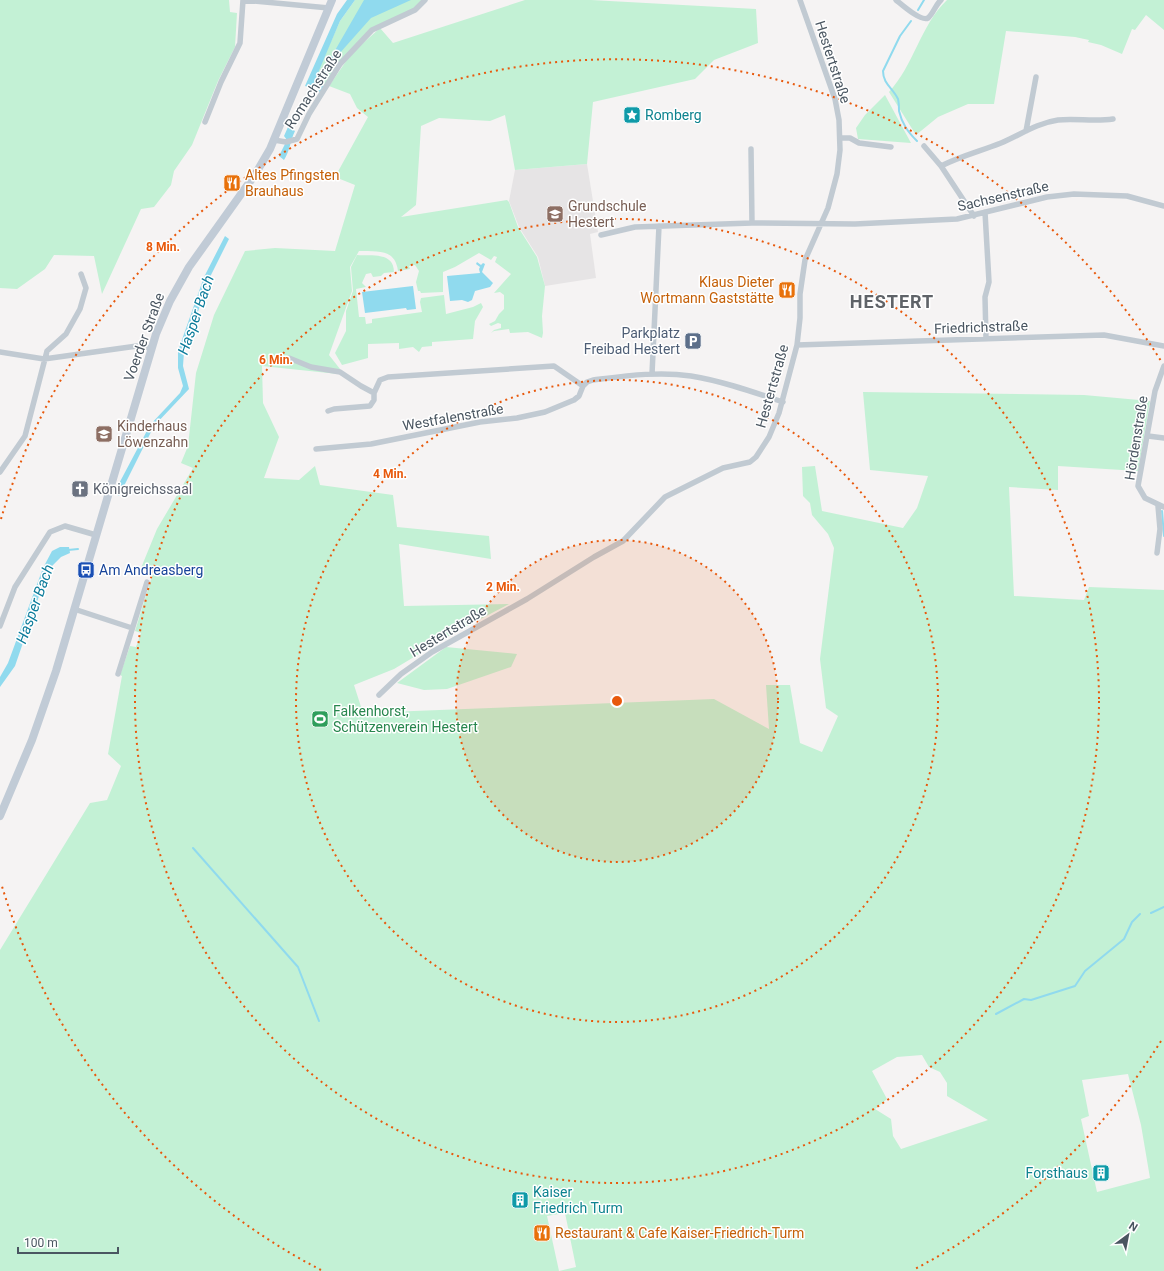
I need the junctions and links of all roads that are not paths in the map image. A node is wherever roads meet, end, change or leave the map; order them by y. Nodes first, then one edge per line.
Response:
1 (243, 0) edge
2 (332, 0) edge
3 (425, 0) edge
4 (800, 0) edge
5 (896, 0) edge
6 (941, 0) edge
7 (329, 8) junction
8 (1036, 77) dead end
9 (1113, 119) dead end
10 (205, 122) dead end
11 (1026, 131) junction
12 (841, 138) junction
13 (274, 140) junction
14 (924, 146) dead end
15 (891, 147) dead end
16 (751, 148) dead end
17 (941, 166) junction
18 (1164, 206) edge
19 (985, 212) junction
20 (974, 216) junction
21 (752, 223) junction
22 (822, 224) junction
23 (659, 226) junction
24 (601, 235) dead end
25 (80, 274) dead end
26 (986, 339) junction
27 (797, 345) junction
28 (1164, 346) edge
29 (151, 348) junction
30 (0, 352) edge
31 (289, 358) dead end
32 (44, 359) junction
33 (1164, 366) edge
34 (652, 374) junction
35 (583, 386) junction
36 (374, 393) junction
37 (783, 402) junction
38 (328, 411) dead end
39 (1148, 436) junction
40 (1164, 438) edge
41 (316, 449) dead end
42 (0, 472) edge
43 (1161, 506) edge
44 (96, 535) junction
45 (1158, 553) dead end
46 (147, 582) dead end
47 (74, 609) junction
48 (0, 626) edge
49 (132, 628) junction
50 (118, 674) dead end
51 (379, 695) dead end
52 (0, 816) edge

1 - 7 street
1 - 10 street
2 - 7 main road, Voerder Straße
3 - 13 street, Romachstraße
4 - 12 street, Hestertstraße
5 - 6 street
7 - 13 main road, Voerder Straße
8 - 11 street
9 - 11 street
11 - 17 street
12 - 15 street
12 - 22 street, Hestertstraße
13 - 29 main road, Voerder Straße
14 - 17 street
16 - 21 street
17 - 20 street
18 - 19 street, Sachsenstraße
19 - 20 street, Sachsenstraße
19 - 26 street
20 - 22 street, Sachsenstraße
21 - 22 street, Sachsenstraße
21 - 23 street, Sachsenstraße
22 - 27 street, Hestertstraße
23 - 24 street, Sachsenstraße
23 - 34 street
25 - 32 street
26 - 27 street, Friedrichstraße
26 - 28 street, Friedrichstraße
27 - 37 street, Hestertstraße
29 - 32 street
29 - 44 main road, Voerder Straße
30 - 32 street
31 - 36 street
32 - 42 street
33 - 39 street, Hördenstraße
34 - 35 street
34 - 37 street
35 - 36 street
35 - 41 street, Westfalenstraße
36 - 38 street
37 - 51 street, Hestertstraße
39 - 40 street
39 - 43 street, Hördenstraße
43 - 45 street, Hördenstraße
44 - 47 main road
44 - 48 street
46 - 49 street
47 - 49 street
47 - 52 main road
49 - 50 street

